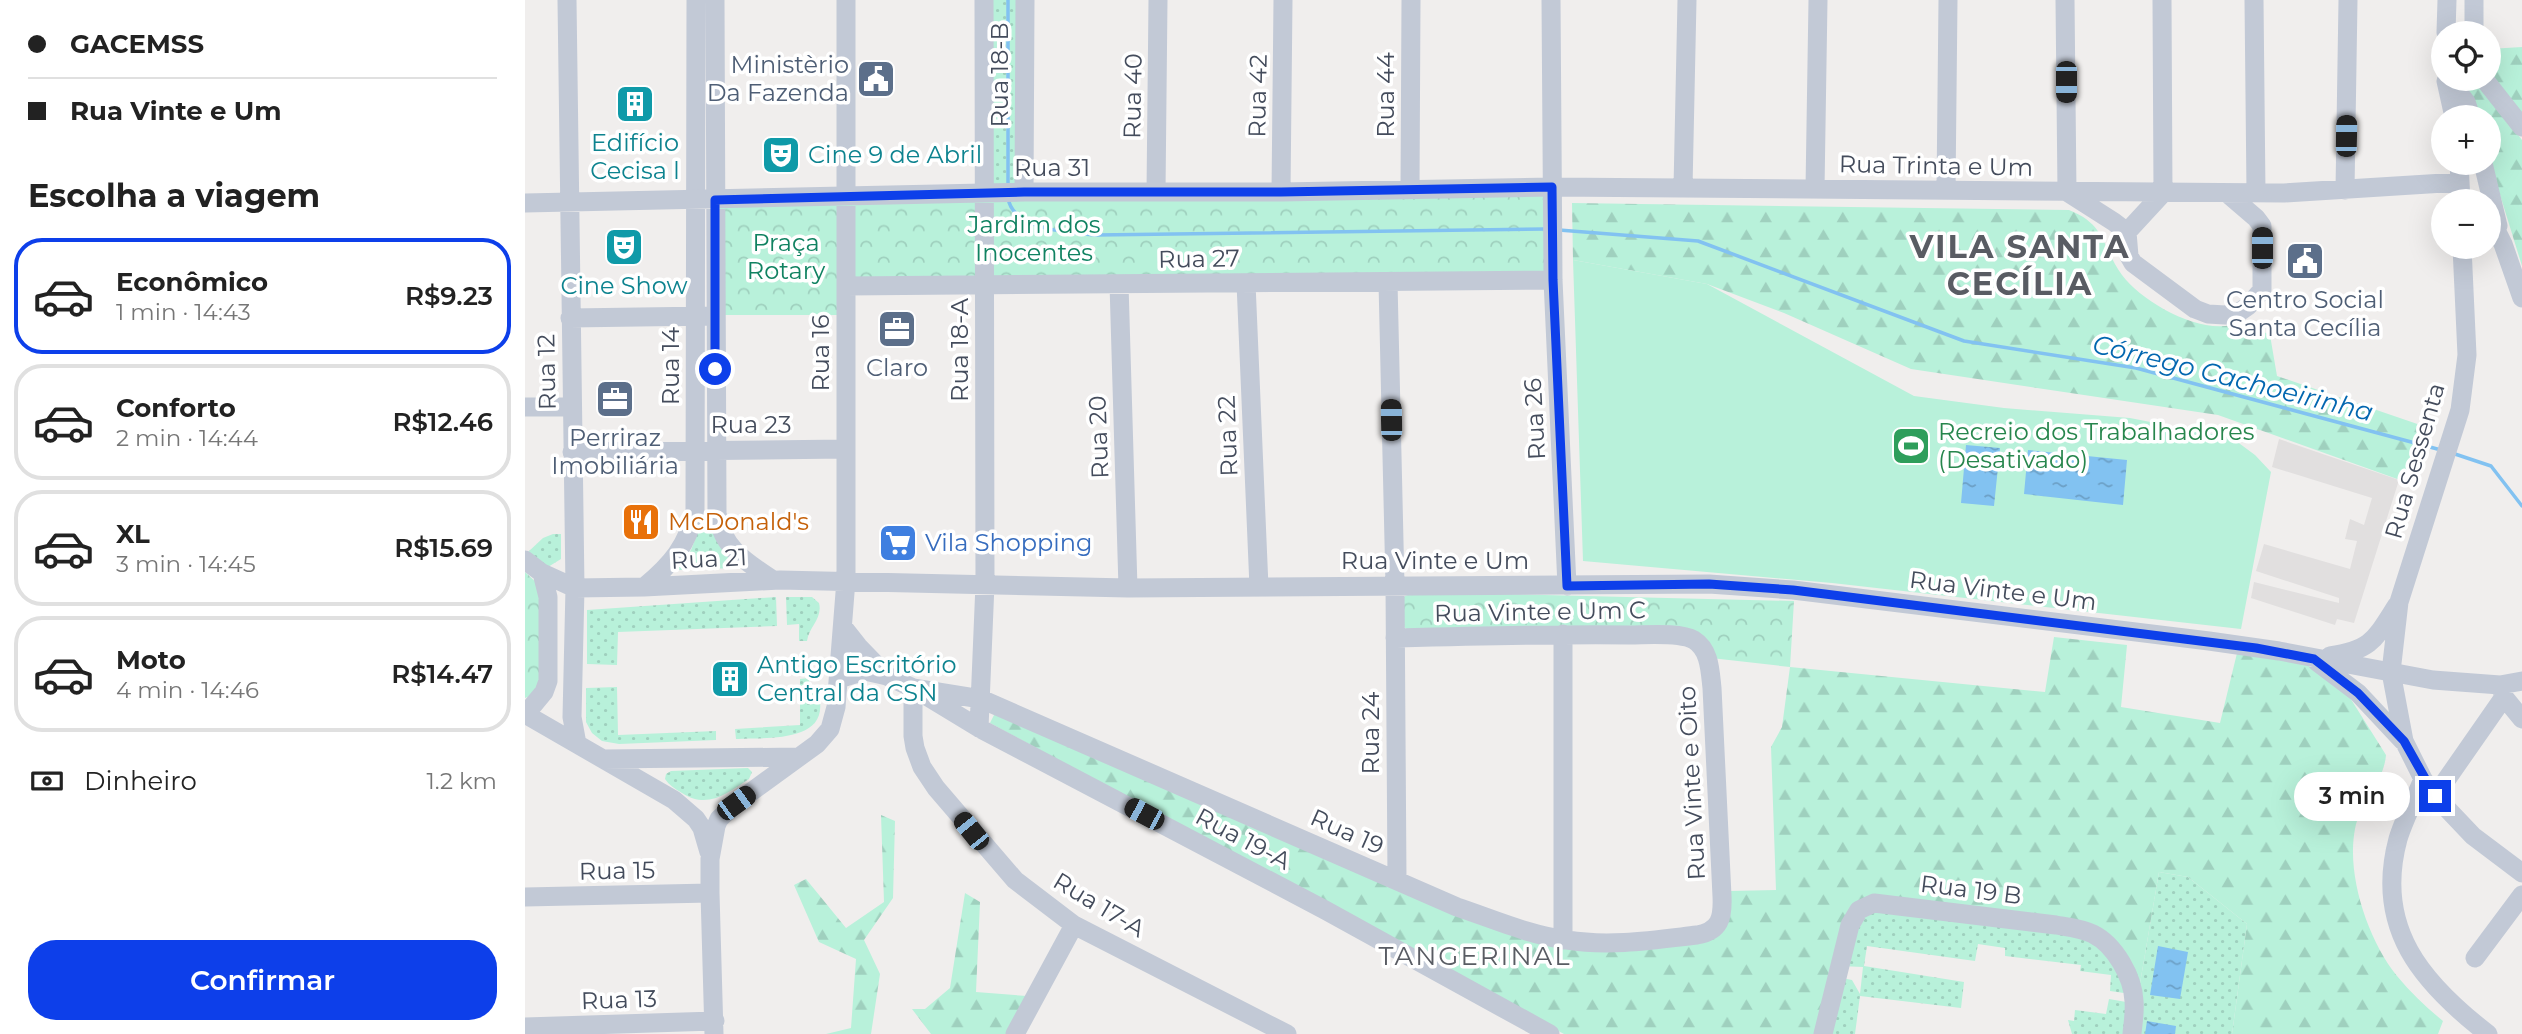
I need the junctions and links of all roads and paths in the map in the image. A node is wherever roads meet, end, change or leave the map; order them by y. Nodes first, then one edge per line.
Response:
1 (567, 0) edge
2 (696, 0) edge
3 (715, 0) edge
4 (846, 0) edge
5 (983, 0) edge
6 (1025, 0) edge
7 (1158, 0) edge
8 (1283, 0) edge
9 (1411, 0) edge
10 (1551, 0) edge
11 (1687, 0) edge
12 (1818, 0) edge
13 (1948, 0) edge
14 (2065, 0) edge
15 (2162, 0) edge
16 (2254, 0) edge
17 (2348, 0) edge
18 (2447, 0) edge
19 (2474, 0) edge
20 (2446, 21) edge
21 (2474, 21) edge
22 (2494, 91) edge
23 (2522, 127) edge
24 (2486, 175) edge
25 (2460, 182) edge
26 (1683, 188) junction
27 (1411, 189) junction
28 (1815, 189) junction
29 (1945, 190) junction
30 (2345, 190) junction
31 (987, 192) junction
32 (1022, 192) junction
33 (1156, 192) junction
34 (1281, 192) junction
35 (2067, 192) junction
36 (2256, 192) junction
37 (2163, 193) junction
38 (2284, 193) junction
39 (2228, 194) junction
40 (1552, 196) junction
41 (846, 197) junction
42 (705, 200) junction
43 (570, 202) junction
44 (525, 203) edge
45 (2262, 226) junction
46 (2127, 232) junction
47 (2501, 240) edge
48 (2503, 244) junction
49 (2463, 259) edge
50 (1553, 280) junction
51 (1388, 282) junction
52 (1246, 283) junction
53 (1119, 284) junction
54 (984, 285) junction
55 (846, 286) junction
56 (2522, 298) edge
57 (706, 316) junction
58 (571, 318) junction
59 (525, 407) edge
60 (572, 407) junction
61 (846, 449) junction
62 (695, 450) junction
63 (716, 450) junction
64 (572, 452) junction
65 (696, 501) junction
66 (716, 502) junction
67 (525, 560) edge
68 (542, 573) junction
69 (773, 580) junction
70 (846, 580) junction
71 (985, 584) junction
72 (1395, 585) junction
73 (1567, 586) junction
74 (644, 587) junction
75 (1259, 587) junction
76 (575, 588) junction
77 (1128, 588) junction
78 (2399, 601) junction
79 (843, 627) junction
80 (1563, 634) junction
81 (1685, 637) joint
82 (1395, 638) junction
83 (2314, 659) junction
84 (2391, 672) junction
85 (887, 676) junction
86 (839, 679) junction
87 (2522, 681) edge
88 (913, 688) junction
89 (2502, 691) junction
90 (981, 699) junction
91 (525, 715) edge
92 (2522, 719) edge
93 (979, 728) junction
94 (550, 729) junction
95 (525, 736) edge
96 (2404, 741) junction
97 (577, 744) junction
98 (799, 757) junction
99 (603, 760) junction
100 (2423, 779) junction
101 (2435, 796) junction
102 (674, 800) junction
103 (736, 803) junction
104 (710, 859) junction
105 (2522, 873) edge
106 (1397, 880) junction
107 (710, 893) junction
108 (2522, 895) edge
109 (525, 897) edge
110 (1074, 925) junction
111 (1708, 933) joint
112 (1563, 940) junction
113 (2475, 958) dead end
114 (525, 1027) edge
115 (714, 1028) edge
116 (1279, 1032) edge
117 (1015, 1034) edge
118 (1550, 1034) edge
119 (1823, 1034) edge
120 (2132, 1034) edge
121 (2488, 1034) edge

1 - 43 street, Rua 12
2 - 42 street, Rua 14
3 - 42 street, Rua 14
4 - 41 street, Rua 16
5 - 31 street, Rua 18-A
6 - 32 street, Rua 18-B
7 - 33 street, Rua 40
8 - 34 street, Rua 42
9 - 27 street, Rua 44
10 - 40 street
11 - 26 street
12 - 28 street
13 - 29 street
14 - 35 street
15 - 37 street
16 - 36 street
17 - 30 street
18 - 20 street
19 - 21 street
22 - 23 street
24 - 48 street
25 - 30 street, Rua Trinta e Um
26 - 28 street, Rua Trinta e Um
26 - 40 street, Rua Trinta e Um
27 - 34 street, Rua 31
27 - 40 street, Rua Trinta e Um
28 - 29 street, Rua Trinta e Um
29 - 35 street, Rua Trinta e Um
30 - 38 street, Rua Trinta e Um
31 - 32 street, Rua 31
31 - 41 street, Rua 31
31 - 54 street, Rua 18-A
32 - 33 street, Rua 31
33 - 34 street, Rua 31
35 - 37 street, Rua Trinta e Um
35 - 46 street
36 - 38 street, Rua Trinta e Um
36 - 39 street, Rua Trinta e Um
37 - 39 street, Rua Trinta e Um
37 - 46 street
38 - 45 street
39 - 45 street
40 - 50 street, Rua 26
41 - 42 street, Rua 31
41 - 55 street, Rua 16
42 - 43 street, Rua 31
42 - 57 street, Rua 14
43 - 44 street, Rua 31
43 - 58 street, Rua 12
45 - 46 street
47 - 48 street
48 - 56 street
49 - 78 street, Rua Sessenta
50 - 51 street, Rua 27
50 - 73 street, Rua 26
51 - 52 street, Rua 27
51 - 72 street, Rua 24
52 - 53 street, Rua 27
52 - 75 street, Rua 22
53 - 54 street, Rua 27
53 - 77 street, Rua 20
54 - 55 street, Rua 27
54 - 71 street, Rua 18-A
55 - 61 street, Rua 16
57 - 58 street
57 - 62 street, Rua 14
57 - 63 street, Rua 14
58 - 60 street, Rua 12
59 - 60 street
60 - 64 street, Rua 12
61 - 63 street, Rua 23
61 - 70 street, Rua 16
62 - 63 street, Rua 23
62 - 64 street, Rua 23
62 - 65 street, Rua 14
63 - 66 street, Rua 14
64 - 76 street, Rua 12
65 - 66 street
65 - 74 street, Rua 14
66 - 69 street, Rua 14
67 - 68 street
68 - 76 street
68 - 91 street
69 - 70 street, Rua 21
69 - 74 street, Rua 21
70 - 71 street, Rua Vinte e Um
70 - 79 street, Rua 16
71 - 77 street, Rua Vinte e Um
71 - 90 street, Rua 18-A
72 - 73 street, Rua Vinte e Um
72 - 75 street, Rua Vinte e Um
72 - 82 street, Rua 24
73 - 83 street, Rua Vinte e Um
74 - 76 street, Rua 21
75 - 77 street, Rua Vinte e Um
76 - 97 street, Rua 12
78 - 83 street
78 - 84 street
79 - 85 street
79 - 86 street, Rua 16
80 - 81 street, Rua Vinte e Um C
80 - 82 street, Rua Vinte e Um C
80 - 112 street
81 - 111 street, Rua Vinte e Oito
82 - 106 street, Rua 24
83 - 84 street, Rua Vinte e Um
83 - 96 street
84 - 89 street, Rua Vinte e Um
84 - 96 street
85 - 86 street
85 - 88 street
86 - 98 street, Rua 16
87 - 89 street, Rua Vinte e Um
88 - 90 street, Rua 19
88 - 93 street, Rua 19-A
88 - 110 street, Rua 17-A
89 - 92 street
89 - 101 street
90 - 93 street, Rua 18-A
90 - 106 street, Rua 19
91 - 94 street
93 - 118 street, Rua 19-A
94 - 95 street
94 - 97 street
96 - 100 street
97 - 99 street
98 - 99 street
98 - 103 street, Rua 16
99 - 102 street
100 - 101 street
100 - 121 street
101 - 105 street
102 - 103 street
102 - 104 street
103 - 104 street, Rua 16
104 - 107 street
106 - 112 street, Rua 19
107 - 109 street, Rua 15
107 - 115 street
108 - 113 street
110 - 116 street, Rua 17-A
110 - 117 street
111 - 112 street, Rua 19
114 - 115 street, Rua 13
119 - 120 street, Rua 19 B

